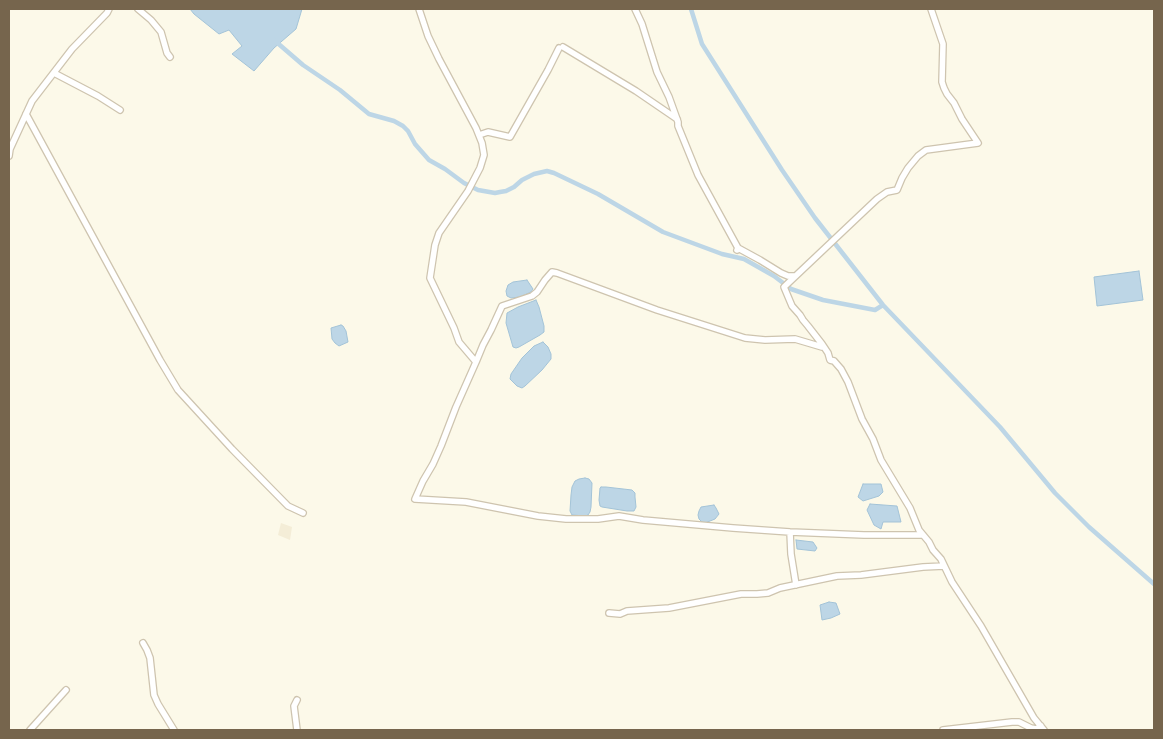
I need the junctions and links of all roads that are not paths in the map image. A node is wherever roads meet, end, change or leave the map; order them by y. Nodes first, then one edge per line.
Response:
1 (109, 9) edge
2 (138, 9) edge
3 (419, 9) edge
4 (635, 9) edge
5 (931, 9) edge
6 (170, 57) dead end
7 (54, 73) junction
8 (120, 110) dead end
9 (26, 114) junction
10 (677, 120) junction
11 (479, 135) junction
12 (9, 156) edge
13 (795, 276) junction
14 (823, 347) junction
15 (476, 362) junction
16 (303, 513) dead end
17 (790, 532) junction
18 (923, 535) junction
19 (944, 566) junction
20 (796, 585) junction
21 (609, 613) dead end
22 (143, 643) dead end
23 (66, 690) dead end
24 (297, 700) dead end
25 (1042, 728) edge
26 (30, 730) edge
27 (174, 730) edge
28 (297, 730) edge
29 (943, 730) edge

1 - 7 street
2 - 6 street
3 - 11 street
4 - 10 street
5 - 13 street
7 - 8 street
7 - 9 street
9 - 12 street
9 - 16 street
10 - 11 street
10 - 13 street
11 - 15 street
13 - 14 street
14 - 15 street
14 - 18 street
15 - 17 street
17 - 18 street
17 - 20 street
18 - 19 street
19 - 20 street
19 - 25 street
20 - 21 street
22 - 27 street
23 - 26 street
24 - 28 street
25 - 29 street

